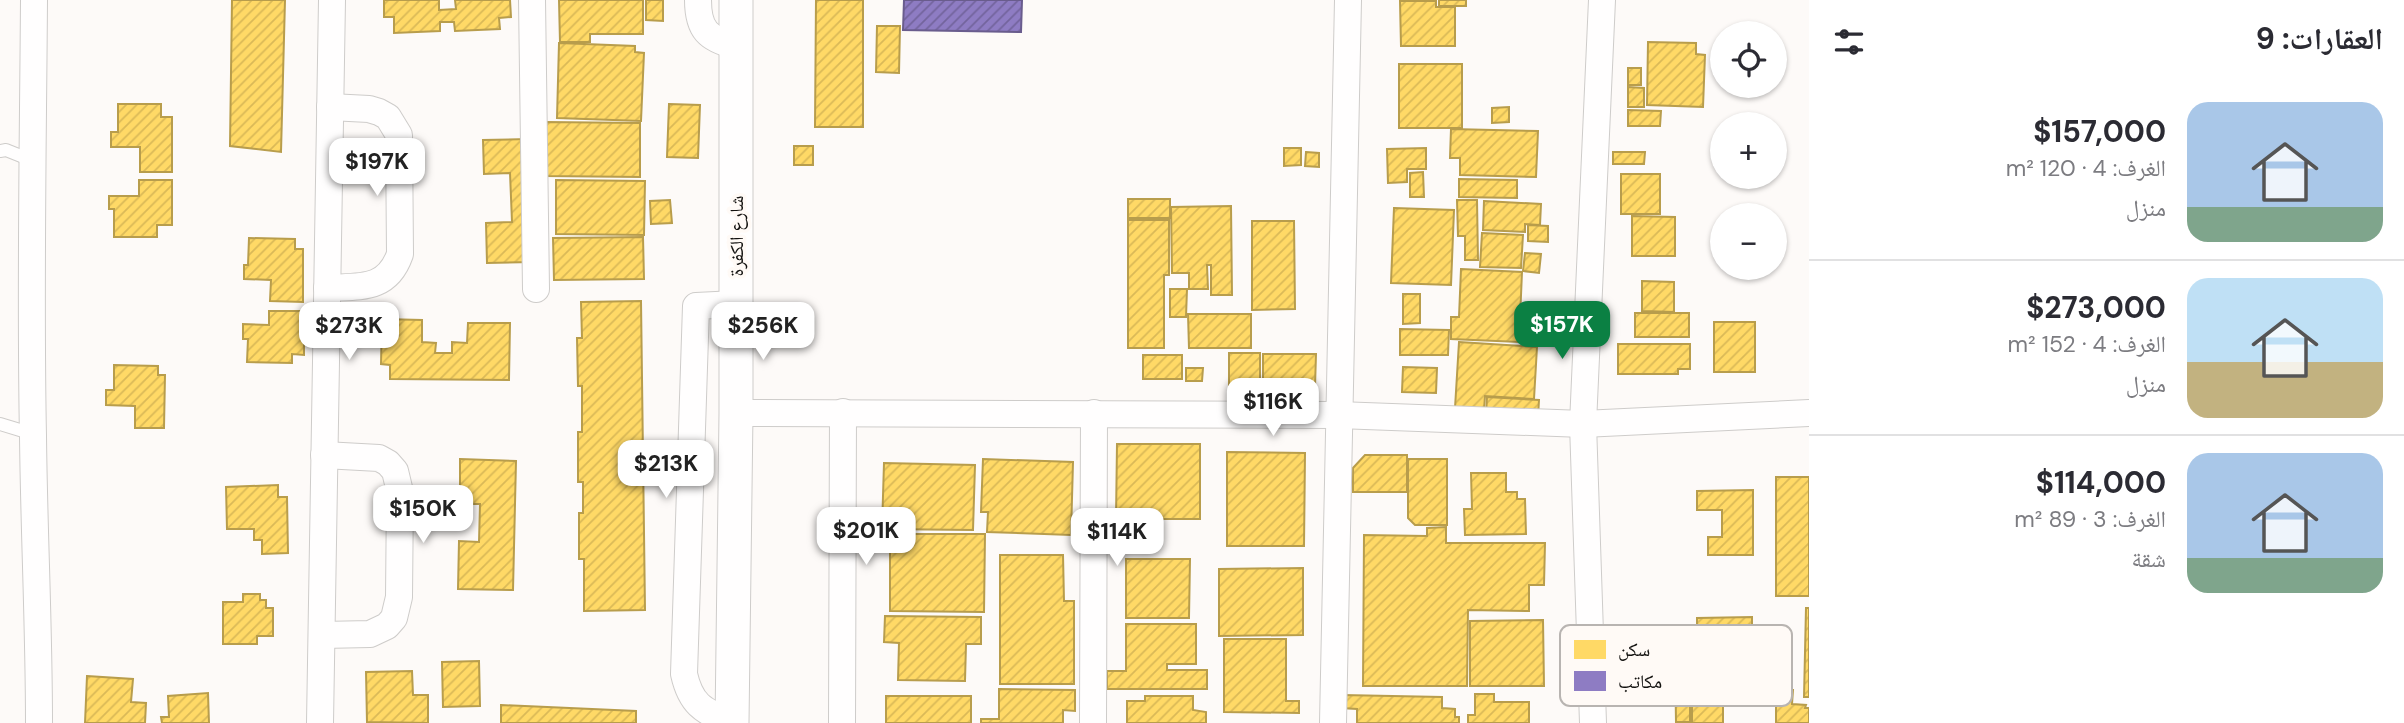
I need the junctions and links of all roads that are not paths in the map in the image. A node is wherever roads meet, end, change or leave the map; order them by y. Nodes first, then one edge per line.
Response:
1 (34, 0) edge
2 (332, 0) edge
3 (532, 0) edge
4 (698, 0) edge
5 (736, 0) edge
6 (1348, 0) edge
7 (1602, 0) edge
8 (736, 46) junction
9 (330, 107) junction
10 (0, 151) edge
11 (31, 160) junction
12 (327, 288) junction
13 (536, 289) dead end
14 (736, 304) junction
15 (736, 412) junction
16 (844, 412) junction
17 (1094, 413) junction
18 (1809, 413) edge
19 (1338, 415) junction
20 (0, 424) edge
21 (1583, 424) junction
22 (33, 434) junction
23 (324, 455) junction
24 (1590, 625) edge
25 (322, 635) junction
26 (39, 723) edge
27 (320, 723) edge
28 (731, 723) edge
29 (842, 723) edge
30 (1093, 723) edge
31 (1333, 723) edge

1 - 11 street
2 - 9 street
3 - 13 street
4 - 8 street
5 - 8 street, شارع الكفرة
6 - 19 street
7 - 21 street
8 - 14 street, شارع الكفرة
9 - 12 street
9 - 12 street
10 - 11 lane
11 - 22 street
12 - 23 street
14 - 15 street, شارع الكفرة
14 - 28 street
15 - 16 street
15 - 28 street, شارع الكفرة
16 - 17 street
16 - 29 street
17 - 19 street
17 - 30 street
18 - 21 street
19 - 21 street
19 - 31 street
20 - 22 lane
21 - 24 street
22 - 26 street
23 - 25 street
23 - 25 street
25 - 27 street

